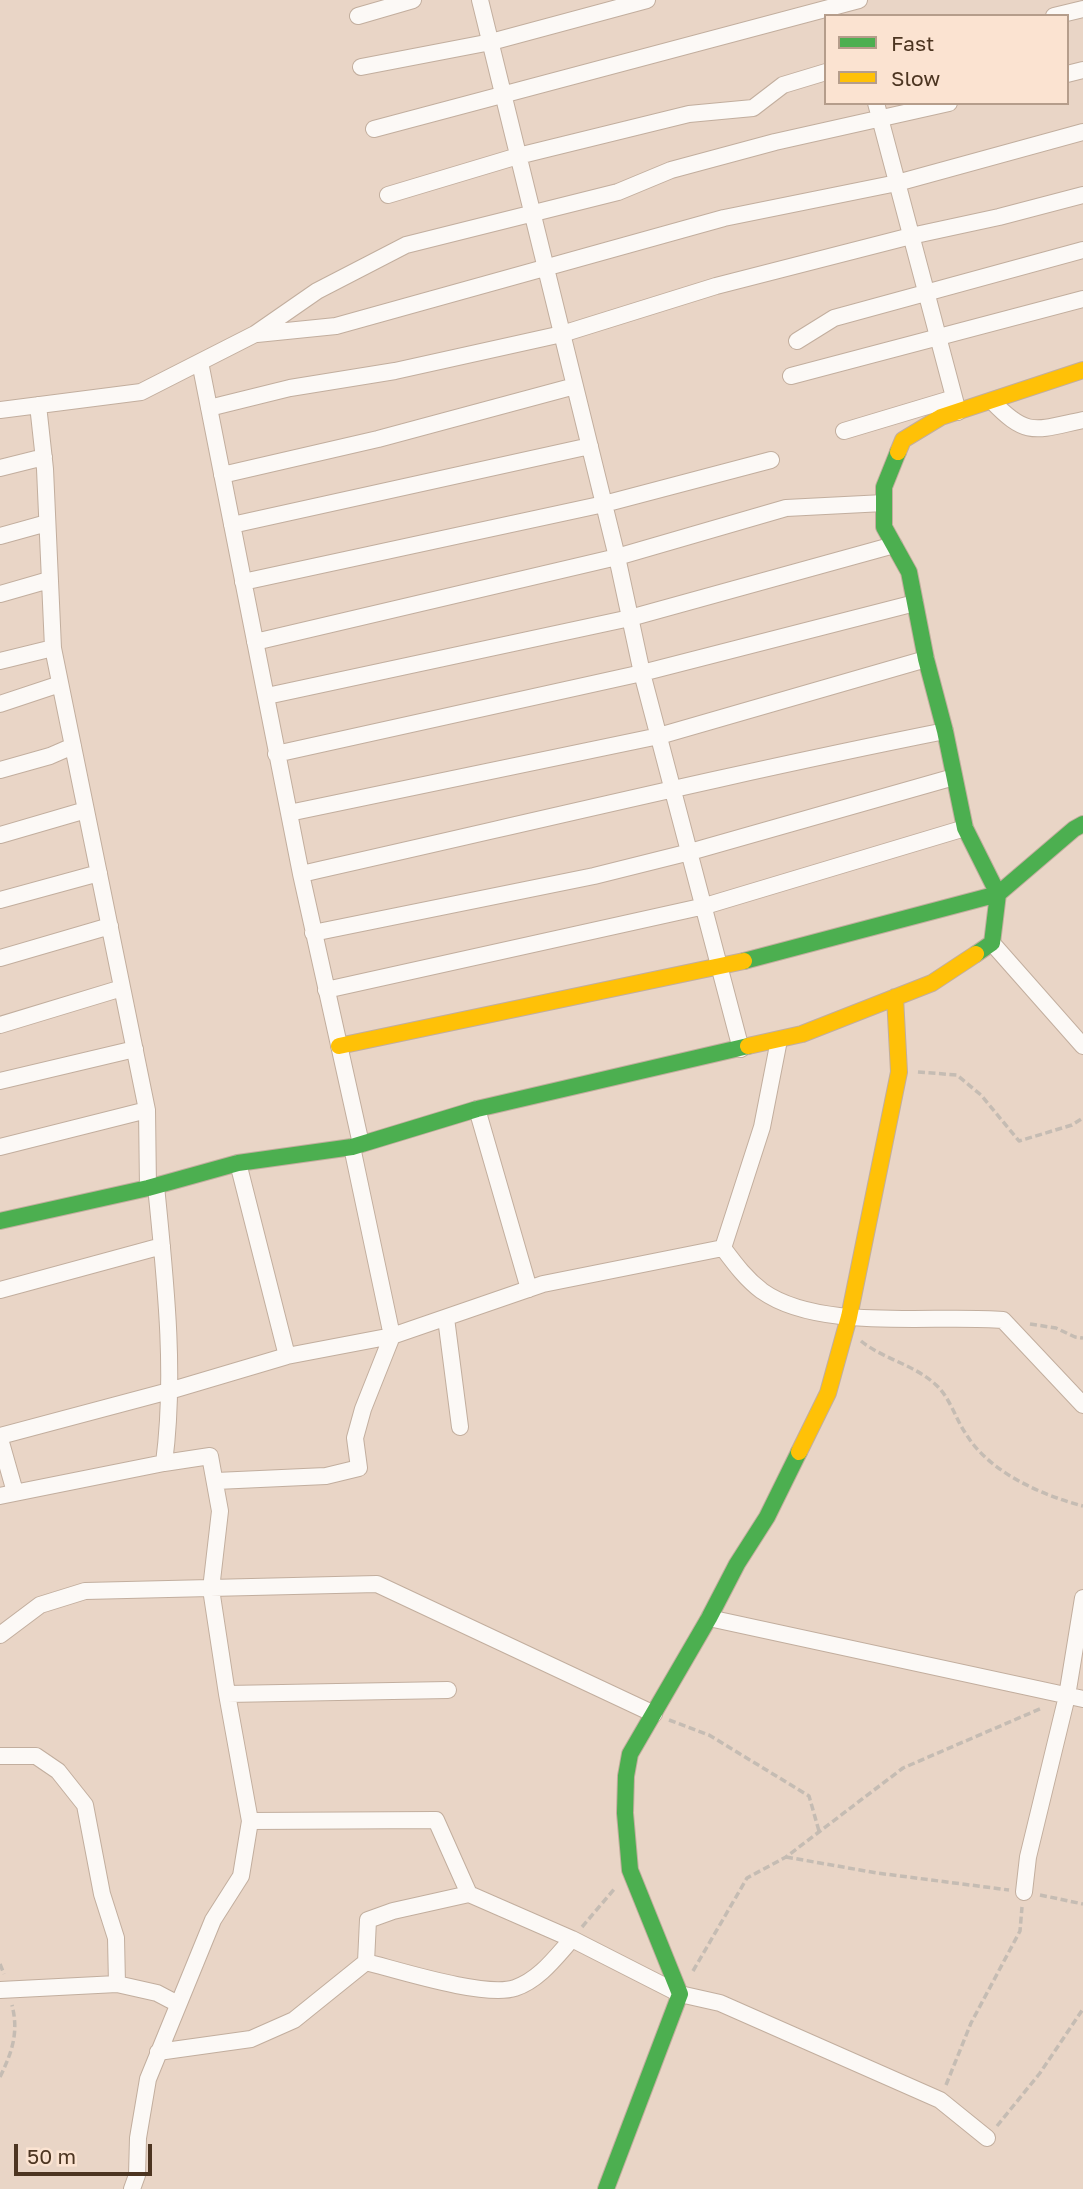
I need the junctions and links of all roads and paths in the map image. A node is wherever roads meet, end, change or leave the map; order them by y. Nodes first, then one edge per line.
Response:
1 (413, 0) edge
2 (480, 0) edge
3 (647, 0) edge
4 (854, 4) edge
5 (1083, 9) edge
6 (1062, 14) edge
7 (358, 16) dead end
8 (491, 42) junction
9 (361, 67) dead end
10 (824, 73) edge
11 (504, 97) junction
12 (876, 105) edge
13 (941, 105) edge
14 (880, 120) junction
15 (374, 129) dead end
16 (1083, 132) edge
17 (518, 156) junction
18 (897, 183) junction
19 (388, 195) dead end
20 (1083, 195) edge
21 (533, 214) junction
22 (911, 236) junction
23 (1083, 250) edge
24 (546, 267) junction
25 (926, 293) junction
26 (1083, 299) edge
27 (256, 334) junction
28 (562, 334) junction
29 (938, 336) junction
30 (797, 341) dead end
31 (200, 362) junction
32 (1083, 370) edge
33 (791, 376) dead end
34 (575, 386) junction
35 (992, 401) junction
36 (38, 405) junction
37 (956, 405) junction
38 (209, 408) junction
39 (0, 410) edge
40 (1083, 420) edge
41 (844, 430) dead end
42 (590, 446) junction
43 (44, 457) junction
44 (771, 460) dead end
45 (0, 468) edge
46 (222, 475) junction
47 (884, 503) junction
48 (604, 504) junction
49 (47, 523) junction
50 (232, 526) junction
51 (0, 536) edge
52 (894, 545) junction
53 (617, 556) junction
54 (49, 580) junction
55 (243, 582) junction
56 (0, 594) edge
57 (915, 603) junction
58 (631, 618) junction
59 (255, 642) junction
60 (53, 648) junction
61 (926, 659) junction
62 (0, 661) edge
63 (642, 673) junction
64 (60, 684) junction
65 (267, 696) junction
66 (0, 704) edge
67 (945, 731) junction
68 (659, 736) junction
69 (73, 746) junction
70 (276, 754) junction
71 (0, 770) edge
72 (954, 777) junction
73 (674, 790) junction
74 (86, 810) junction
75 (289, 813) junction
76 (1083, 824) edge
77 (965, 828) junction
78 (0, 835) edge
79 (691, 852) junction
80 (99, 873) junction
81 (301, 874) junction
82 (998, 894) junction
83 (0, 900) edge
84 (705, 906) junction
85 (110, 926) junction
86 (313, 933) junction
87 (992, 943) junction
88 (0, 957) edge
89 (721, 967) junction
90 (122, 988) junction
91 (326, 990) junction
92 (895, 997) junction
93 (0, 1025) edge
94 (779, 1040) junction
95 (1082, 1043) edge
96 (339, 1046) junction
97 (135, 1049) junction
98 (741, 1049) junction
99 (899, 1072) junction
100 (0, 1081) edge
101 (477, 1109) junction
102 (147, 1110) junction
103 (1083, 1118) edge
104 (356, 1146) junction
105 (0, 1147) edge
106 (238, 1163) junction
107 (152, 1187) junction
108 (0, 1221) edge
109 (162, 1247) junction
110 (723, 1248) junction
111 (529, 1289) junction
112 (0, 1290) edge
113 (849, 1317) junction
114 (446, 1318) junction
115 (1003, 1320) junction
116 (392, 1336) junction
117 (1083, 1338) edge
118 (287, 1356) junction
119 (169, 1391) junction
120 (1083, 1405) edge
121 (460, 1427) dead end
122 (0, 1437) edge
123 (164, 1463) junction
124 (216, 1481) junction
125 (7, 1494) edge
126 (1083, 1506) edge
127 (211, 1589) junction
128 (1083, 1598) edge
129 (709, 1618) junction
130 (0, 1635) edge
131 (448, 1690) dead end
132 (227, 1694) junction
133 (1075, 1698) edge
134 (654, 1714) junction
135 (0, 1756) edge
136 (250, 1822) junction
137 (819, 1831) junction
138 (786, 1857) junction
139 (630, 1870) junction
140 (1024, 1892) junction
141 (469, 1894) junction
142 (1083, 1903) edge
143 (572, 1939) junction
144 (366, 1962) junction
145 (117, 1984) junction
146 (4, 1989) edge
147 (680, 1994) junction
148 (178, 2004) junction
149 (1083, 2009) edge
150 (158, 2052) junction
151 (0, 2077) edge
152 (940, 2100) junction
153 (987, 2138) joint
154 (132, 2189) edge
155 (606, 2189) edge

1 - 7 street
2 - 8 street
3 - 8 street
4 - 11 street
5 - 6 street
8 - 9 street
8 - 11 street
10 - 17 street
11 - 15 street
11 - 17 street
12 - 14 street
13 - 14 street
14 - 18 street
14 - 21 street
16 - 18 street
17 - 19 street
17 - 21 street
18 - 22 street
18 - 24 street
20 - 22 street
21 - 24 street
21 - 27 street
22 - 25 street
22 - 28 street
23 - 25 street
24 - 27 street
24 - 28 street
25 - 29 street
25 - 30 street
26 - 29 street
27 - 31 street
28 - 34 street
28 - 38 street
29 - 33 street
29 - 37 street
31 - 36 street
31 - 38 street
32 - 35 street
34 - 42 street
34 - 46 street
35 - 37 street
35 - 40 street
36 - 39 street
36 - 43 street
37 - 41 street
37 - 47 street
38 - 46 street
42 - 48 street
42 - 50 street
43 - 45 street
43 - 49 street
44 - 48 street
46 - 50 street
47 - 52 street
47 - 53 street
48 - 53 street
48 - 55 street
49 - 51 street
49 - 54 street
50 - 55 street
52 - 57 street
52 - 58 street
53 - 58 street
53 - 59 street
54 - 56 street
54 - 60 street
55 - 59 street
57 - 61 street
57 - 63 street
58 - 63 street
58 - 65 street
59 - 65 street
60 - 62 street
60 - 64 street
61 - 67 street
61 - 68 street
63 - 68 street
63 - 70 street
64 - 66 street
64 - 69 street
65 - 70 street
67 - 72 street
67 - 73 street
68 - 73 street
68 - 75 street
69 - 71 street
69 - 74 street
70 - 75 street
72 - 77 street
72 - 79 street
73 - 79 street
73 - 81 street
74 - 78 street
74 - 80 street
75 - 81 street
76 - 82 street
77 - 82 street
77 - 84 street
79 - 84 street
79 - 86 street
80 - 83 street
80 - 85 street
81 - 86 street
82 - 87 street
82 - 89 street
84 - 89 street
84 - 91 street
85 - 88 street
85 - 90 street
86 - 91 street
87 - 92 street
87 - 95 street
89 - 96 street
89 - 98 street
90 - 93 street
90 - 97 street
91 - 96 street
92 - 94 street
92 - 99 street
94 - 98 street
94 - 110 street
96 - 104 street
97 - 100 street
97 - 102 street
98 - 101 street
99 - 103 path
99 - 113 street
101 - 104 street
101 - 111 street
102 - 105 street
102 - 107 street
104 - 106 street
104 - 116 street
106 - 107 street
106 - 118 street
107 - 108 street
107 - 109 street
109 - 112 street
109 - 119 street
110 - 111 street
110 - 113 street
111 - 114 street
113 - 115 street
113 - 126 path
113 - 129 street
114 - 116 street
114 - 121 street
115 - 117 path
115 - 120 street
116 - 118 street
116 - 124 street
118 - 119 street
119 - 122 street
119 - 123 street
122 - 125 street
123 - 124 street
123 - 125 street
124 - 127 street
127 - 130 street
127 - 132 street
127 - 134 street
128 - 133 street
129 - 133 street
129 - 134 street
131 - 132 street
132 - 136 street
133 - 137 path
133 - 140 street
134 - 137 path
134 - 139 street
135 - 145 street
136 - 141 street
136 - 148 street
137 - 138 path
138 - 140 path
138 - 147 path
139 - 143 path
139 - 147 street
140 - 142 path
140 - 152 path
141 - 143 street
141 - 144 street
143 - 144 street
143 - 147 street
144 - 150 street
145 - 146 street
145 - 148 street
146 - 151 path
147 - 152 street
147 - 155 street
148 - 150 street
149 - 153 path
150 - 154 street
152 - 153 street

